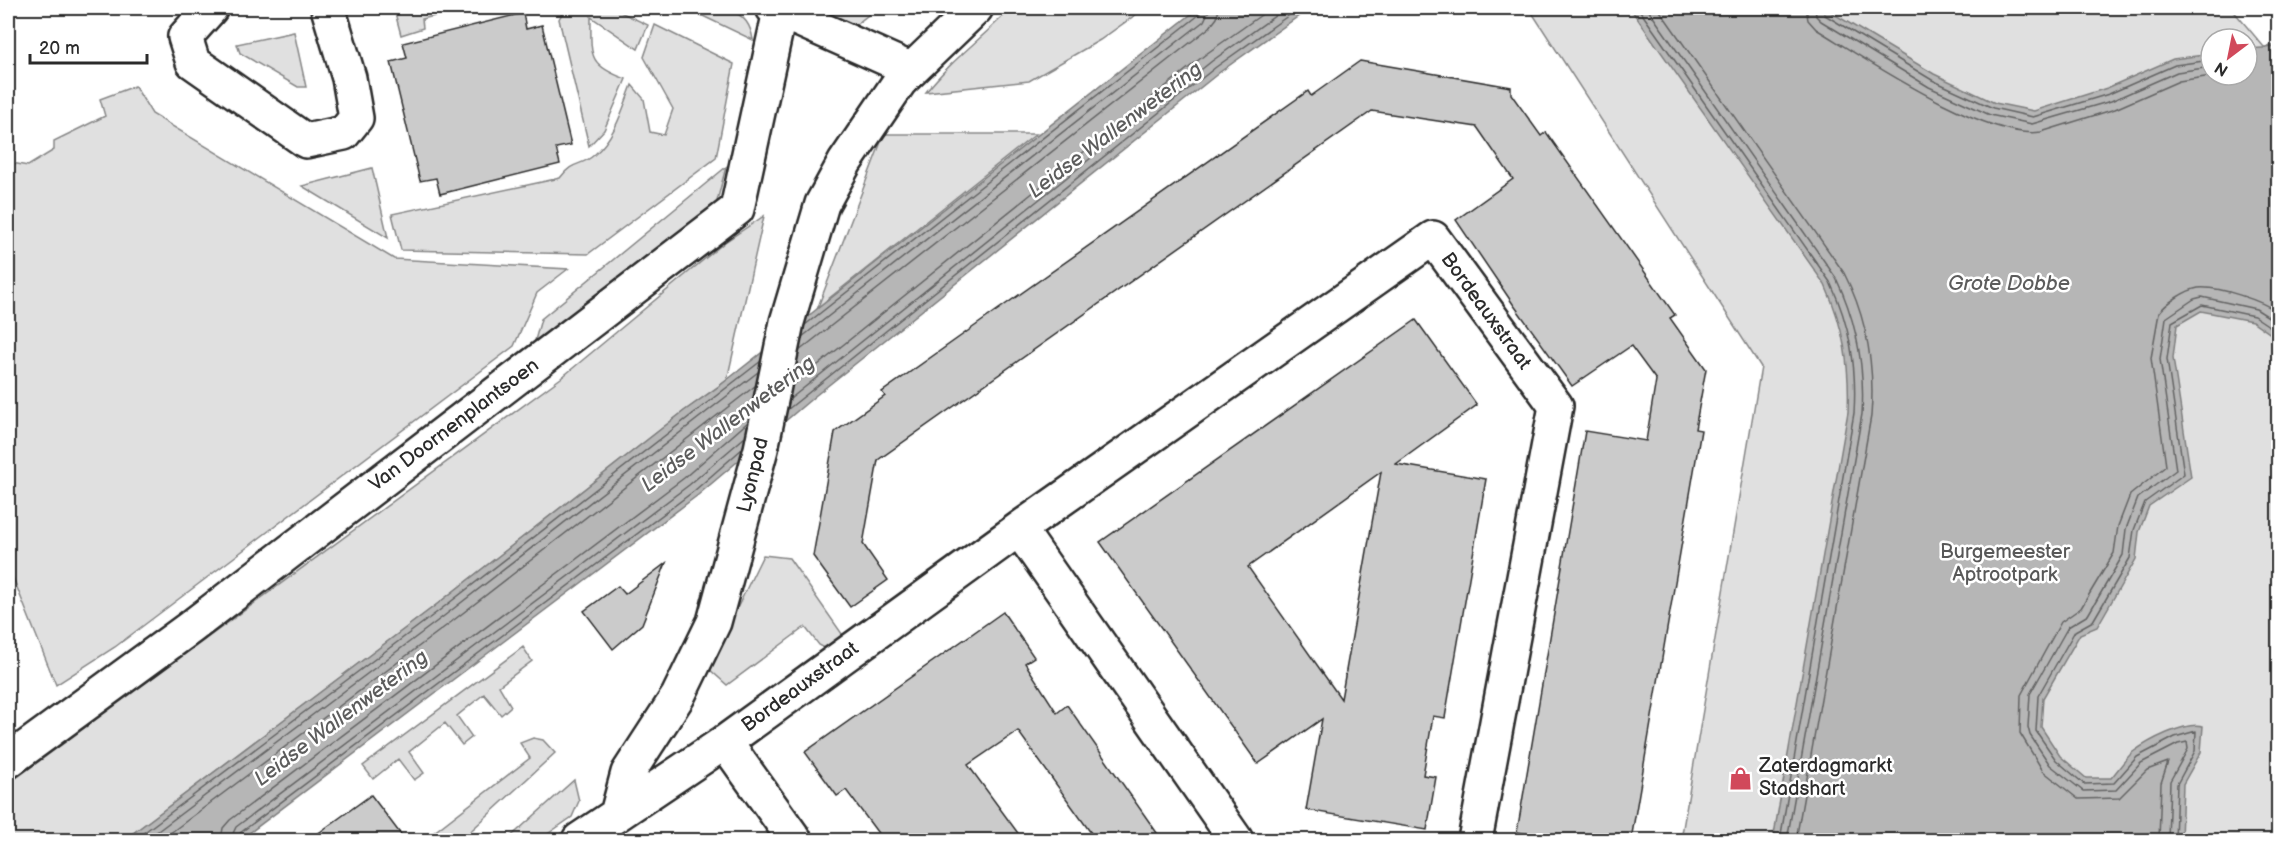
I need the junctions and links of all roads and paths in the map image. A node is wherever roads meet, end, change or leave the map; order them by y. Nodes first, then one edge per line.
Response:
1 (211, 8) edge
2 (328, 8) edge
3 (976, 8) edge
4 (776, 9) edge
5 (910, 69) junction
6 (1019, 529) junction
7 (725, 742) junction
8 (8, 761) edge
9 (617, 814) junction
10 (579, 840) edge
11 (795, 840) edge
12 (1236, 840) edge
13 (1475, 840) edge

1 - 2 street
3 - 5 street, Lyonpad
4 - 5 street
4 - 8 street, Van Doornenplantsoen
5 - 9 street, Lyonpad
6 - 7 street, Bordeauxstraat
6 - 12 street
6 - 13 street, Bordeauxstraat
7 - 9 street, Bordeauxstraat
7 - 11 street
9 - 10 street, Bordeauxstraat

